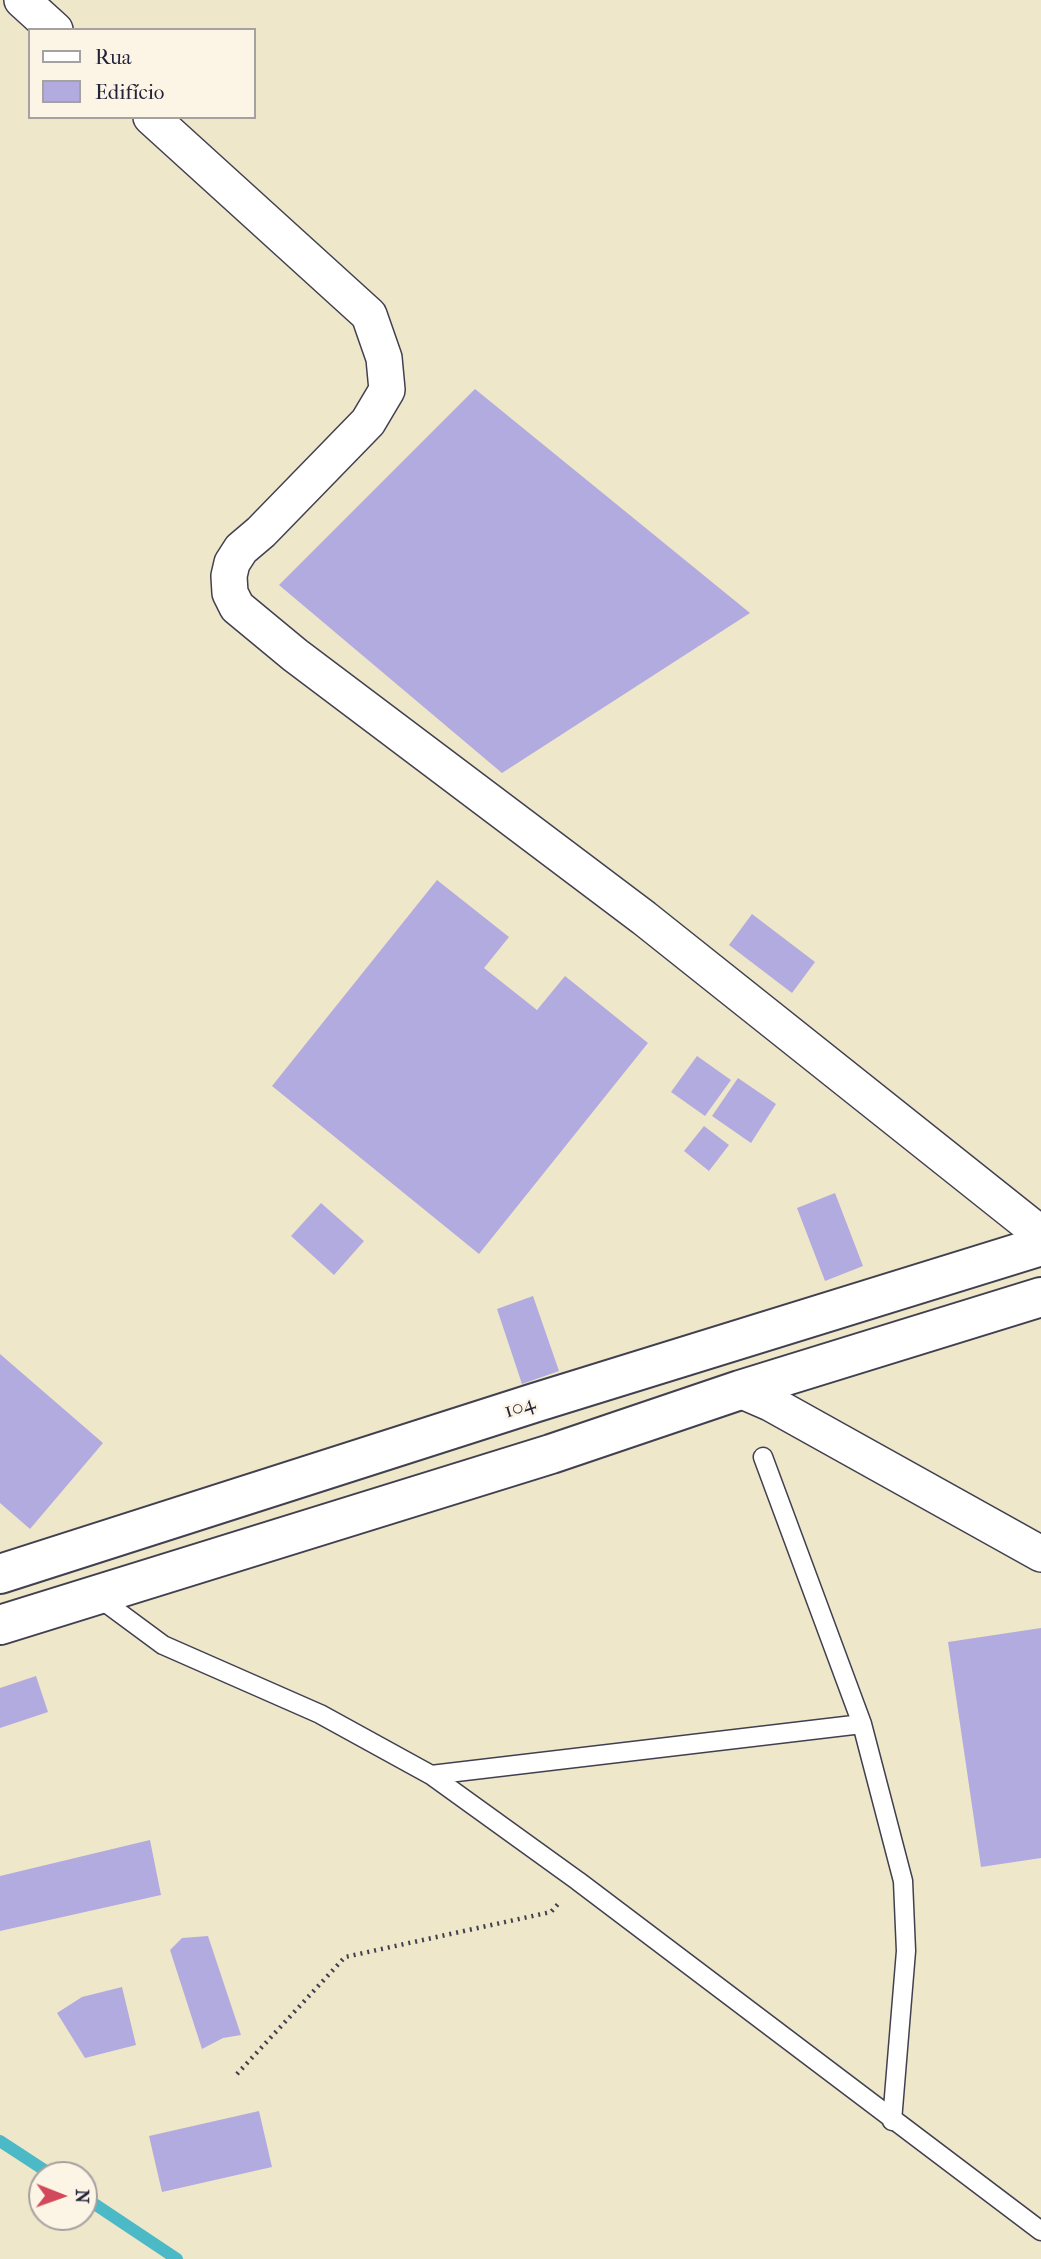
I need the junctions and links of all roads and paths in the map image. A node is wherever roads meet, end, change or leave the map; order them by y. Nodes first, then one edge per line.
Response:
1 (22, 0) edge
2 (53, 28) edge
3 (154, 119) edge
4 (1041, 1234) edge
5 (1041, 1246) edge
6 (1041, 1297) edge
7 (740, 1390) junction
8 (534, 1403) junction
9 (551, 1454) junction
10 (763, 1457) dead end
11 (1041, 1554) edge
12 (4, 1569) edge
13 (95, 1595) junction
14 (0, 1625) edge
15 (862, 1724) junction
16 (430, 1775) junction
17 (578, 1881) junction
18 (237, 2074) dead end
19 (892, 2121) junction
20 (1041, 2231) edge

1 - 2 street
3 - 4 street
5 - 8 street, 104
6 - 7 street
7 - 9 street
7 - 11 street
8 - 9 street
8 - 12 street, 104
9 - 13 street
10 - 15 lane
13 - 14 street
13 - 16 lane
15 - 16 lane
15 - 19 lane
16 - 17 lane
17 - 18 path
17 - 19 lane
19 - 20 lane

